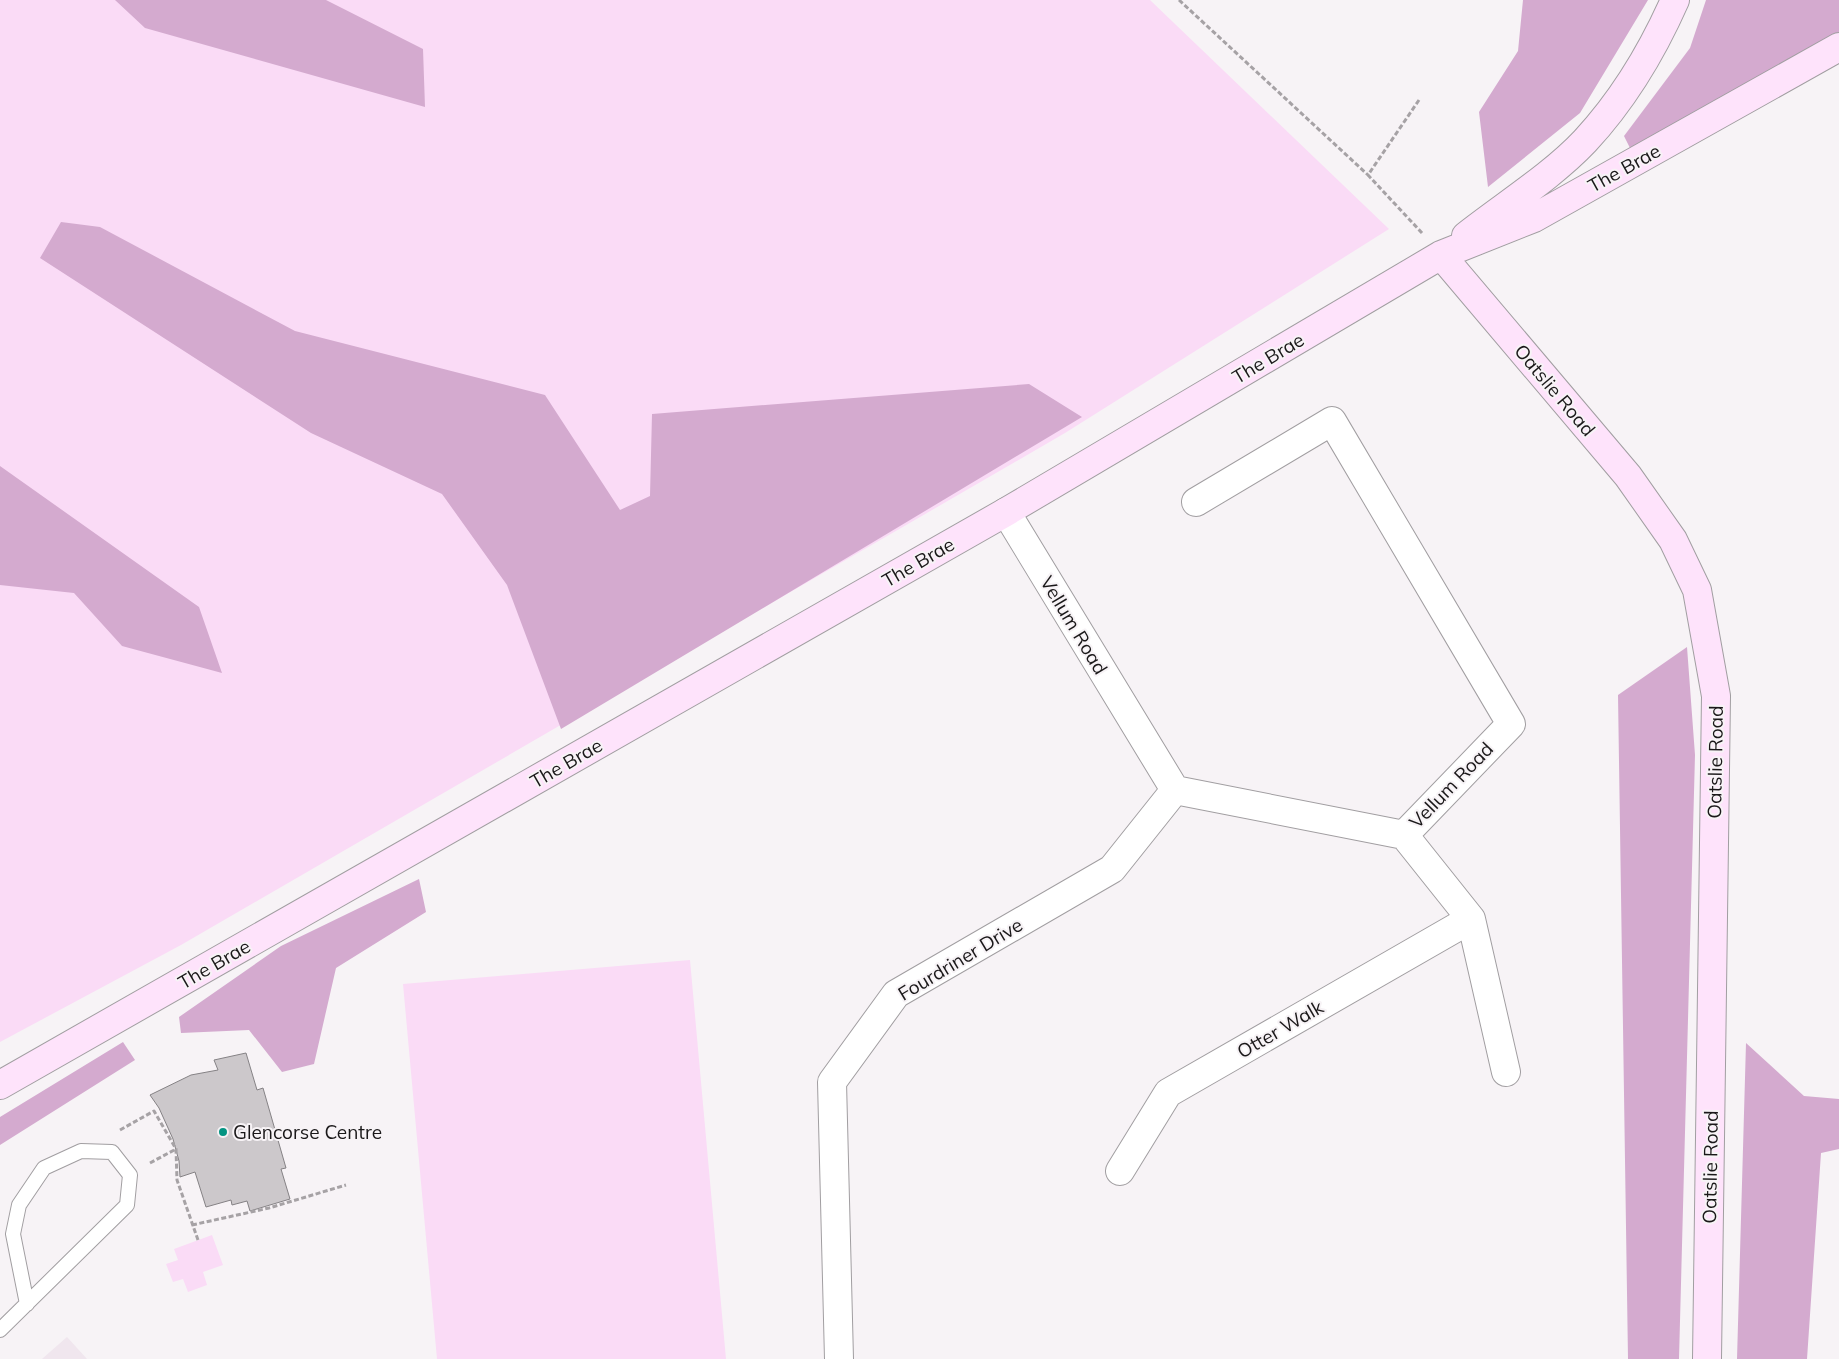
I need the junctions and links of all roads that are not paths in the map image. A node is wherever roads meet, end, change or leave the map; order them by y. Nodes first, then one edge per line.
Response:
1 (1675, 0) edge
2 (1839, 47) edge
3 (1441, 255) junction
4 (1196, 502) dead end
5 (1006, 512) junction
6 (1175, 790) junction
7 (1404, 835) junction
8 (1471, 919) junction
9 (1506, 1072) dead end
10 (0, 1085) edge
11 (1120, 1171) dead end
12 (26, 1304) junction
13 (0, 1330) edge
14 (840, 1359) edge
15 (1707, 1359) edge

1 - 3 main road
2 - 3 main road, The Brae
3 - 5 main road, The Brae
3 - 15 main road, Oatslie Road
4 - 7 street, Vellum Road
5 - 6 street, Vellum Road
5 - 10 main road, The Brae
6 - 7 street, Vellum Road
6 - 14 street, Fourdriner Drive
7 - 8 street
8 - 9 street
8 - 11 street, Otter Walk
12 - 12 lane
12 - 13 lane

